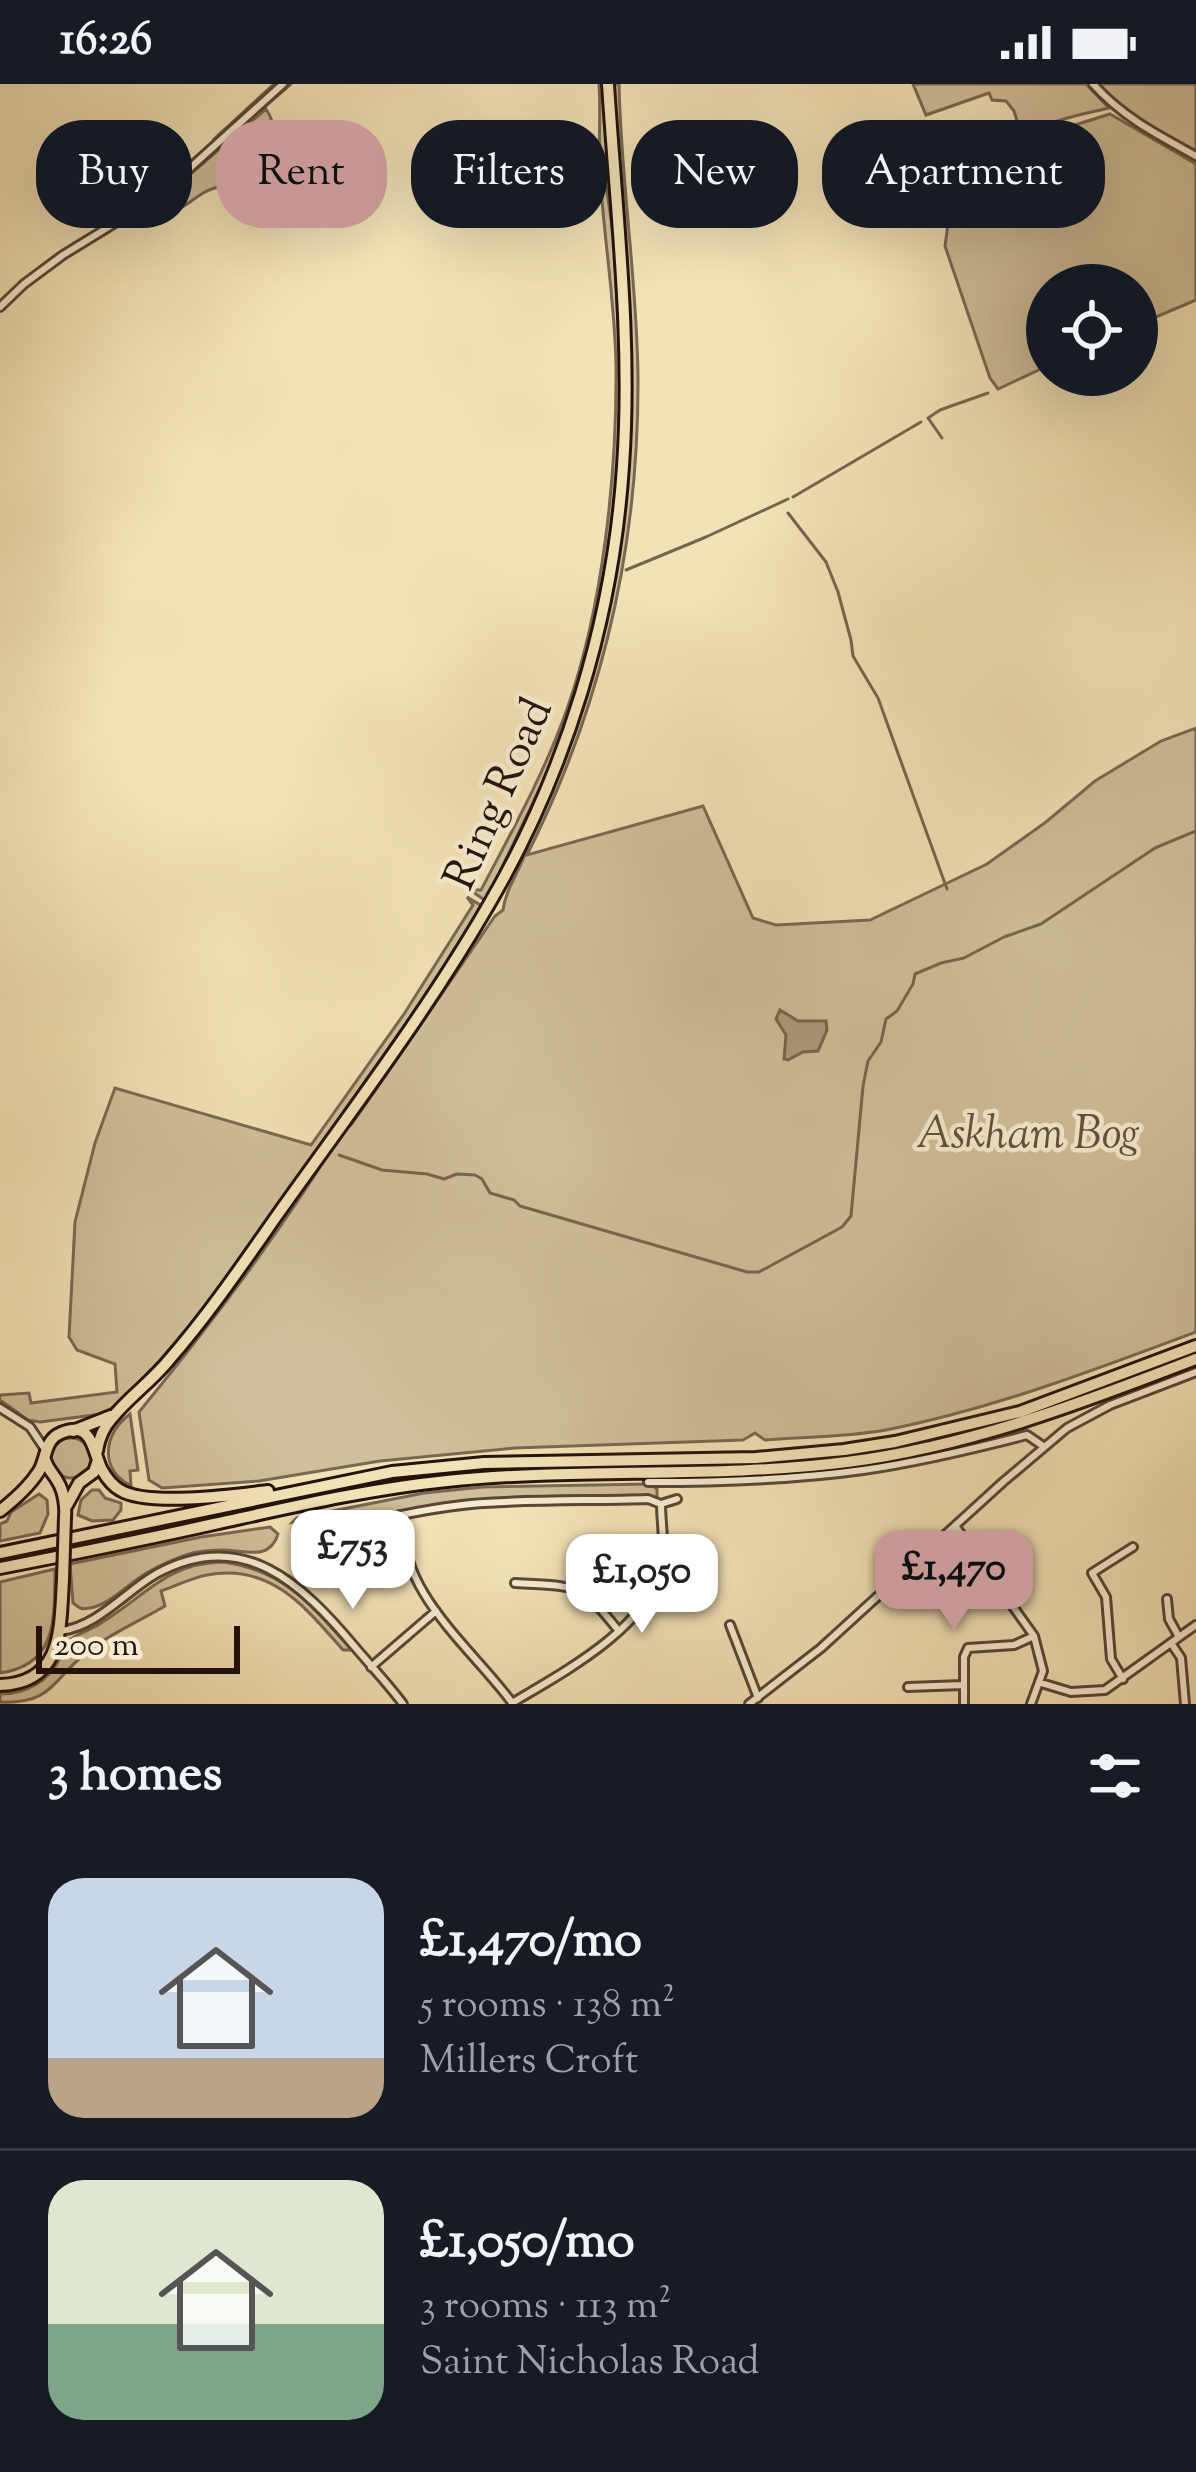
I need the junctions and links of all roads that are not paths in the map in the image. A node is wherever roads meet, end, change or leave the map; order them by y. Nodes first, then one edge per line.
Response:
1 (283, 84) edge
2 (608, 84) edge
3 (1093, 84) edge
4 (1196, 156) edge
5 (0, 307) edge
6 (1196, 1346) edge
7 (1196, 1359) edge
8 (1196, 1372) edge
9 (0, 1408) edge
10 (114, 1415) junction
11 (30, 1427) junction
12 (68, 1432) junction
13 (1043, 1446) junction
14 (98, 1455) junction
15 (45, 1456) junction
16 (58, 1480) junction
17 (648, 1482) dead end
18 (661, 1482) junction
19 (79, 1483) junction
20 (295, 1491) junction
21 (676, 1499) dead end
22 (661, 1500) junction
23 (0, 1511) edge
24 (66, 1512) junction
25 (406, 1517) junction
26 (353, 1526) dead end
27 (956, 1527) junction
28 (1133, 1547) dead end
29 (0, 1553) edge
30 (662, 1566) junction
31 (702, 1567) dead end
32 (0, 1572) edge
33 (515, 1583) dead end
34 (1167, 1599) dead end
35 (61, 1608) junction
36 (436, 1611) junction
37 (87, 1622) junction
38 (1196, 1625) edge
39 (618, 1630) junction
40 (728, 1630) dead end
41 (59, 1631) junction
42 (1034, 1636) junction
43 (1179, 1637) junction
44 (1171, 1643) junction
45 (371, 1667) junction
46 (1123, 1679) junction
47 (1041, 1682) junction
48 (0, 1685) edge
49 (963, 1685) junction
50 (908, 1687) dead end
51 (758, 1698) junction
52 (403, 1704) edge
53 (513, 1704) edge
54 (749, 1704) edge
55 (964, 1704) edge
56 (1031, 1704) edge
57 (1184, 1704) edge

1 - 5 street
2 - 10 highway, Ring Road
3 - 4 street
6 - 20 highway
7 - 32 highway
8 - 13 street
9 - 11 street
10 - 12 highway, Ring Road
10 - 14 highway, Ring Road
11 - 12 street
11 - 15 street
12 - 14 highway
12 - 15 highway
13 - 18 street
13 - 27 street
14 - 19 highway
14 - 20 highway
15 - 16 highway
15 - 23 highway
16 - 19 highway
16 - 24 highway
17 - 18 street
18 - 22 street
19 - 24 highway
20 - 29 highway
21 - 22 street
22 - 25 street
22 - 30 street
24 - 35 highway, bridge
25 - 26 street
25 - 36 street
27 - 42 street
27 - 51 street
28 - 46 street
30 - 31 street
30 - 39 street
33 - 39 street
34 - 43 street
35 - 37 street
35 - 41 highway
36 - 45 street
36 - 53 street
37 - 41 street
37 - 45 street
38 - 43 street
39 - 53 street
40 - 51 street
41 - 48 highway
42 - 47 street
42 - 49 street
43 - 44 street
44 - 46 street
44 - 57 street
45 - 52 street
46 - 47 street
47 - 56 street
49 - 50 street
49 - 55 street
51 - 54 street

